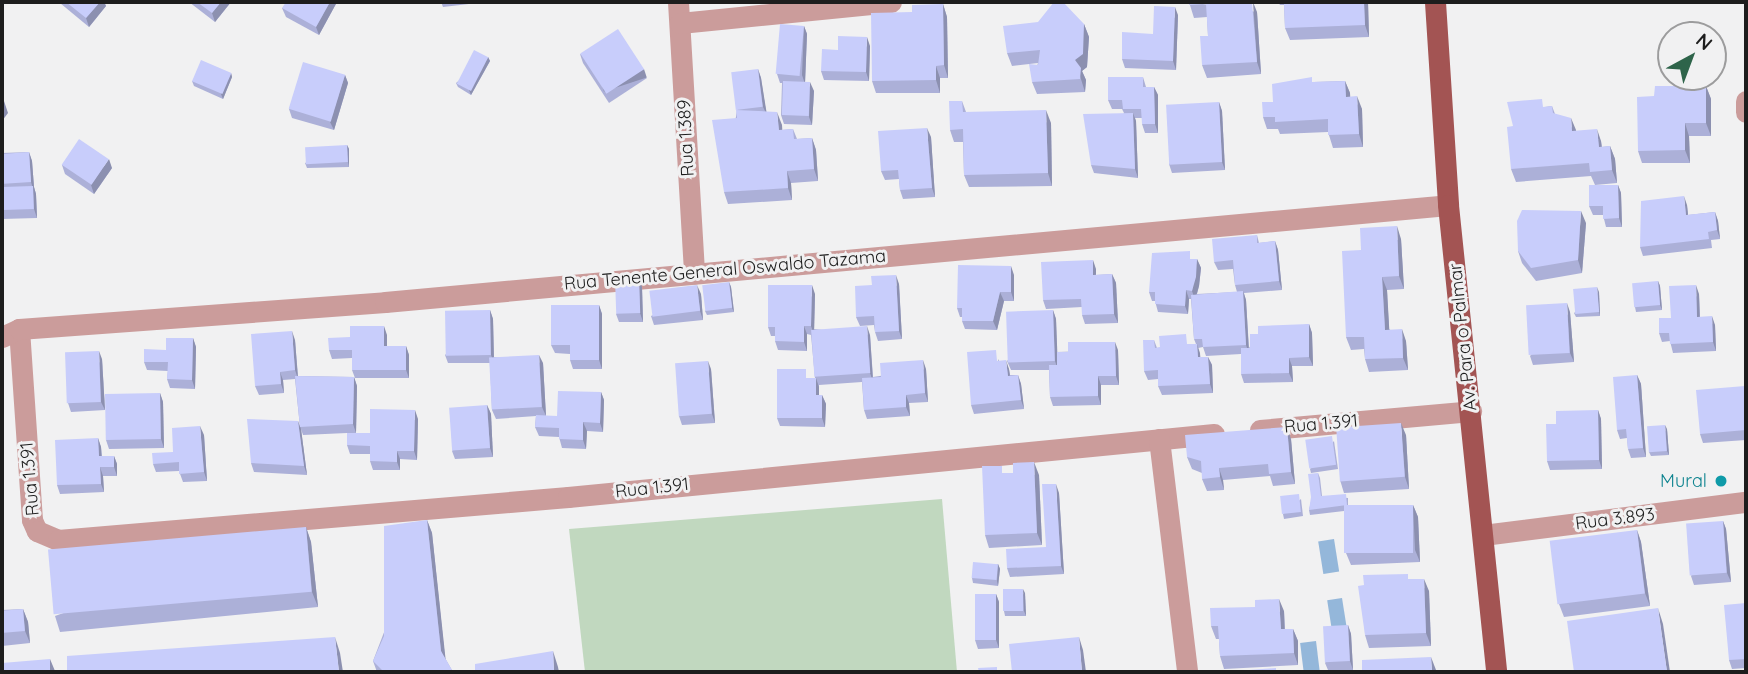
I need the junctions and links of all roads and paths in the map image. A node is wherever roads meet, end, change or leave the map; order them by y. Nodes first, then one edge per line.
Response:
1 (891, 2) edge
2 (1435, 2) edge
3 (679, 12) edge
4 (1448, 205) junction
5 (694, 274) junction
6 (10, 333) edge
7 (1471, 411) junction
8 (1159, 439) junction
9 (1746, 502) edge
10 (1483, 535) junction
11 (1187, 672) edge
12 (1496, 672) edge

1 - 3 street
2 - 4 main road, Av. Para o Palmar
3 - 5 street, Rua 1.389
4 - 5 street, Rua Tenente General Oswaldo Tazama
4 - 7 main road, Av. Para o Palmar
5 - 6 street, Rua Tenente General Oswaldo Tazama
6 - 8 street, Rua 1.391
7 - 8 street, Rua 1.391
7 - 10 main road, Av. Para o Palmar
8 - 11 street
9 - 10 street, Rua 3.893
10 - 12 main road, Av. Para o Palmar

